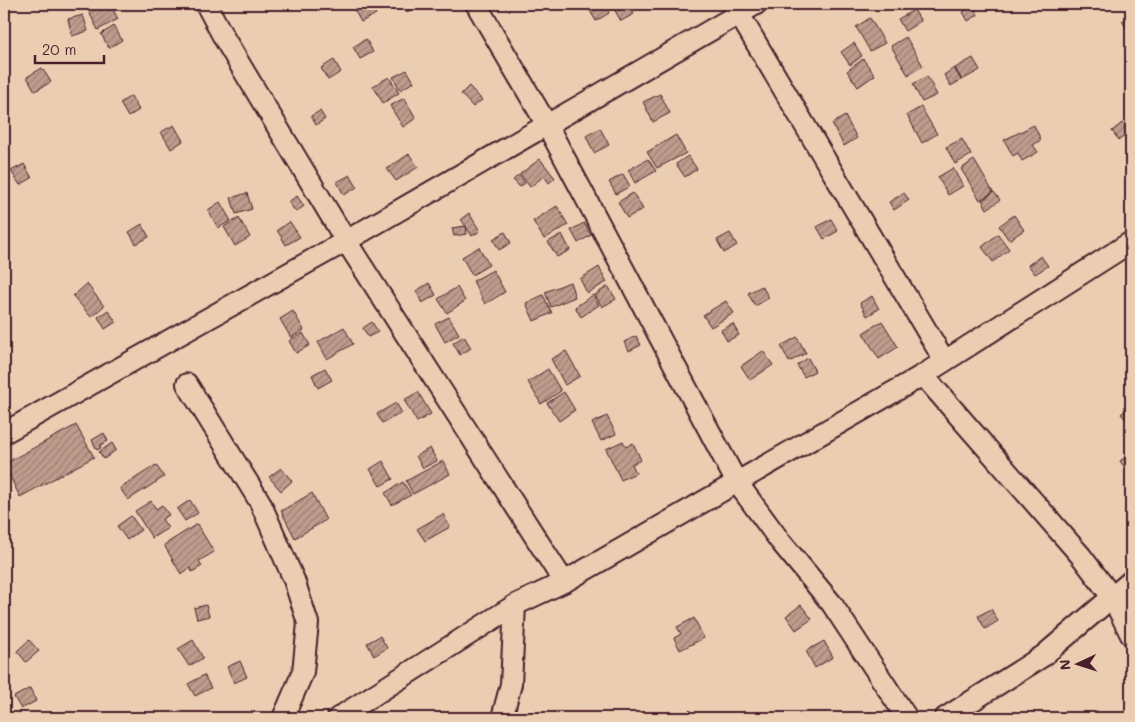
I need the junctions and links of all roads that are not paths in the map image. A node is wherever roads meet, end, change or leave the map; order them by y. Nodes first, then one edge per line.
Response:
1 (206, 4) edge
2 (476, 4) edge
3 (742, 7) edge
4 (547, 125) junction
5 (346, 241) junction
6 (1131, 242) edge
7 (944, 360) junction
8 (923, 375) junction
9 (187, 384) dead end
10 (4, 433) edge
11 (736, 481) junction
12 (1131, 581) edge
13 (564, 582) junction
14 (1112, 597) junction
15 (515, 605) junction
16 (1131, 635) edge
17 (284, 718) edge
18 (338, 718) edge
19 (502, 718) edge
20 (907, 718) edge
21 (945, 718) edge

1 - 5 street
2 - 4 street
3 - 4 street
3 - 7 street
4 - 5 street
4 - 11 street
5 - 10 street
5 - 13 street
6 - 7 street
7 - 8 street
8 - 11 street
8 - 14 street
9 - 17 street
11 - 13 street
11 - 20 street
12 - 14 street
13 - 15 street
14 - 16 street
14 - 21 street
15 - 18 street
15 - 19 street

